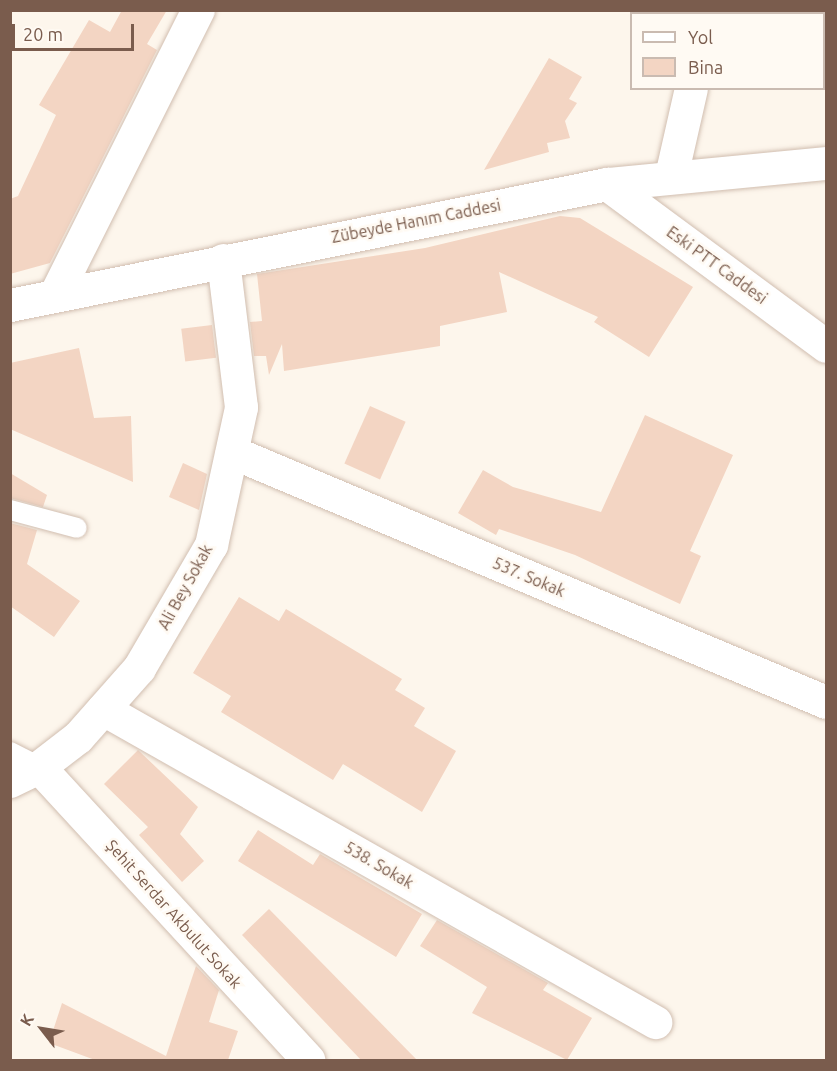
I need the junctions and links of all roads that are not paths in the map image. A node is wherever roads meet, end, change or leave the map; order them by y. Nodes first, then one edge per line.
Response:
1 (198, 10) edge
2 (691, 90) edge
3 (826, 163) edge
4 (671, 176) junction
5 (607, 184) junction
6 (223, 260) junction
7 (56, 293) junction
8 (10, 305) edge
9 (826, 346) edge
10 (232, 452) junction
11 (10, 510) edge
12 (77, 528) dead end
13 (826, 702) edge
14 (103, 709) junction
15 (10, 752) edge
16 (25, 774) edge
17 (655, 1022) dead end
18 (308, 1060) edge

1 - 7 street
2 - 4 street
3 - 4 street, Zübeyde Hanım Caddesi
4 - 5 street, Zübeyde Hanım Caddesi
5 - 6 street, Zübeyde Hanım Caddesi
5 - 9 street, Eski PTT Caddesi
6 - 7 street, Zübeyde Hanım Caddesi
6 - 10 street, Ali Bey Sokak
7 - 8 street, Zübeyde Hanım Caddesi
10 - 13 street, 537. Sokak
10 - 14 street, Ali Bey Sokak
11 - 12 lane
14 - 16 street, Ali Bey Sokak
14 - 17 street, 538. Sokak
15 - 16 lane
16 - 18 street, Şehit Serdar Akbulut Sokak

